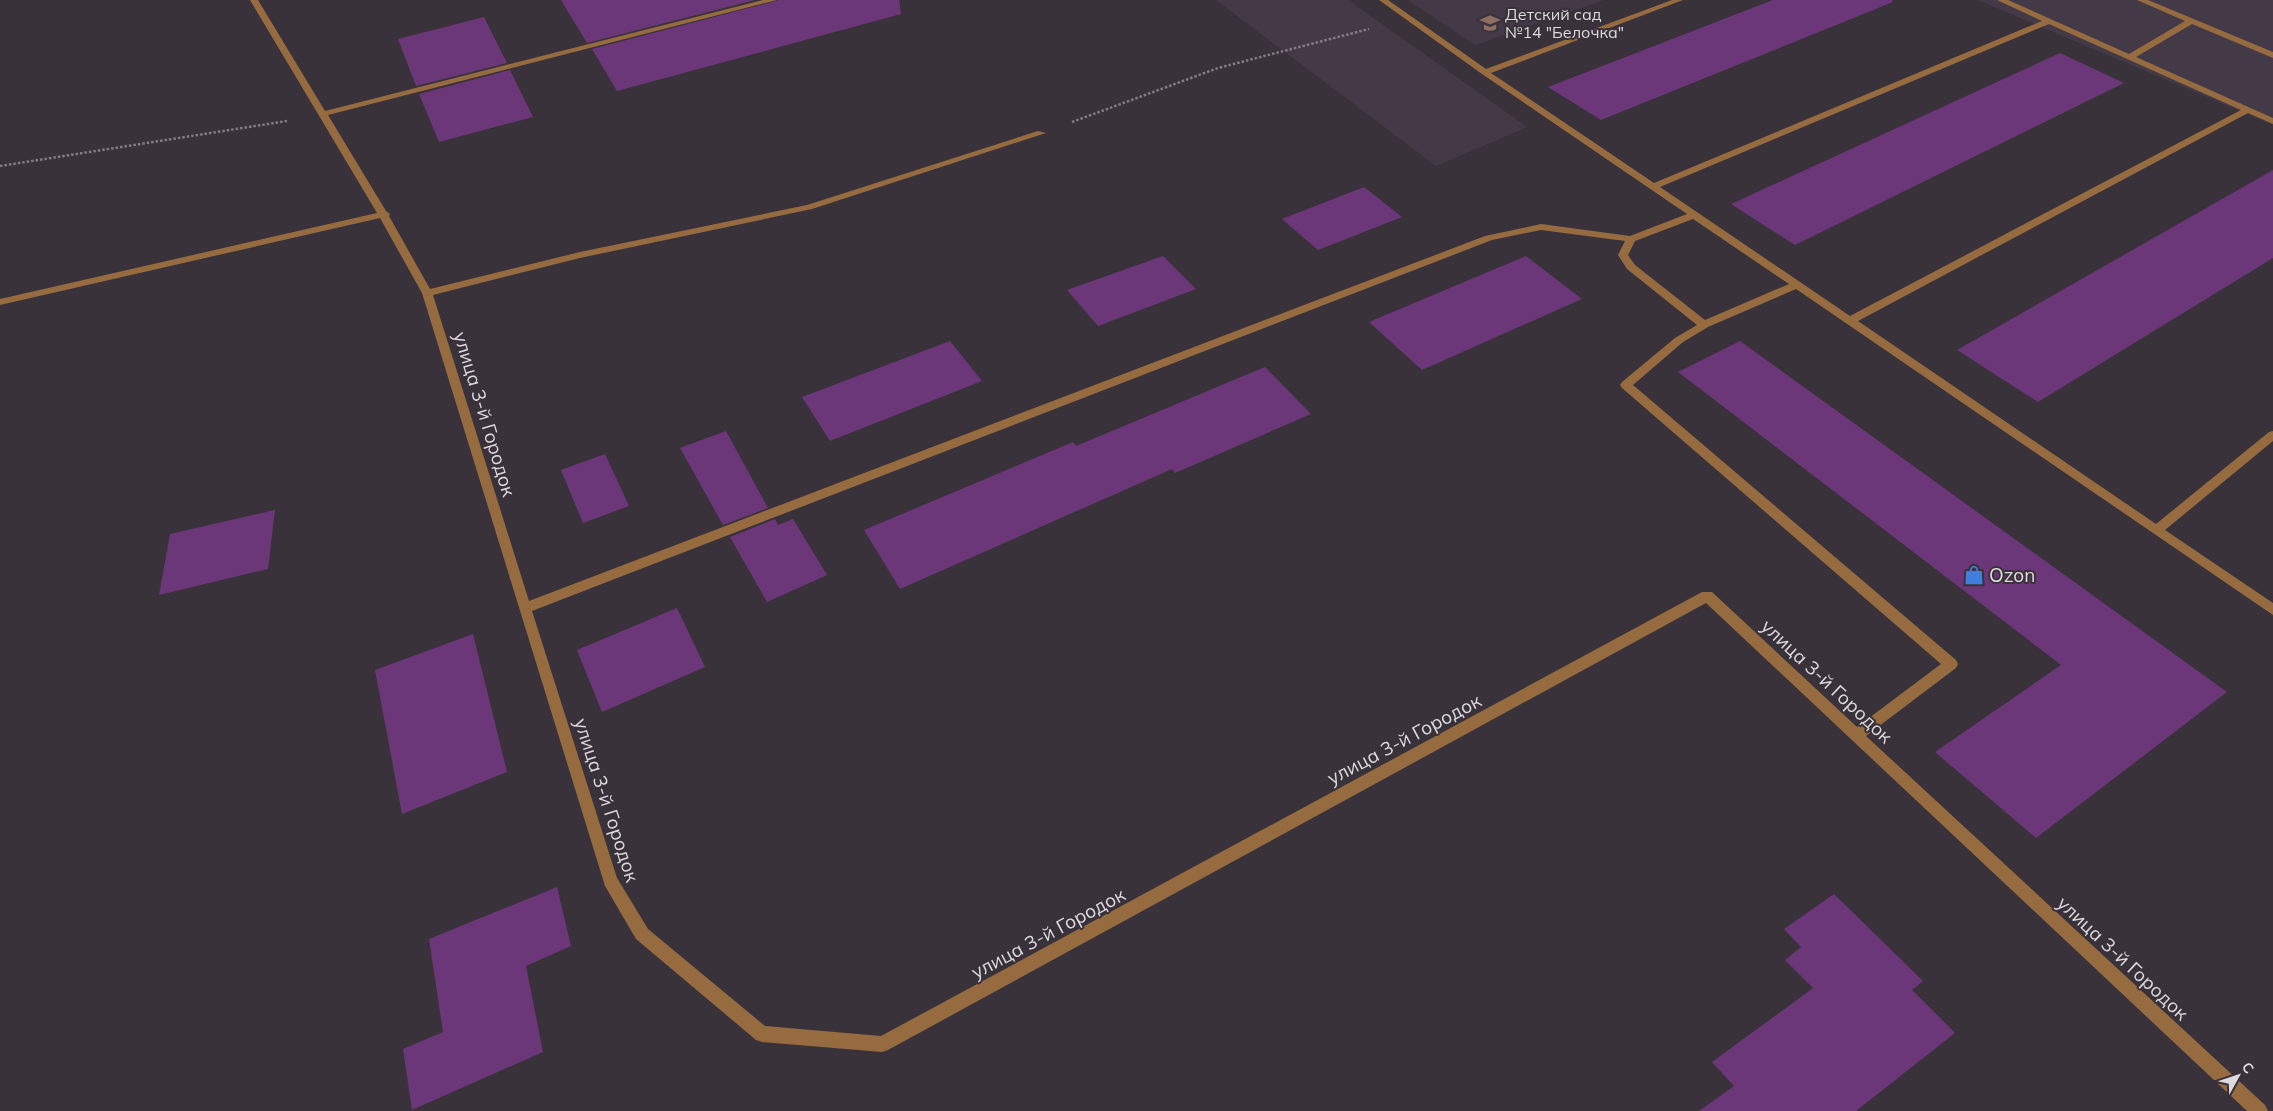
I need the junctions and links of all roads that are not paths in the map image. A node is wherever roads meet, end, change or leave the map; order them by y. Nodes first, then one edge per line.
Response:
1 (254, 0) edge
2 (773, 0) edge
3 (1383, 0) edge
4 (1679, 0) edge
5 (2001, 0) edge
6 (2140, 0) edge
7 (2048, 21) junction
8 (2192, 21) junction
9 (2273, 55) edge
10 (2130, 57) junction
11 (1485, 72) junction
12 (2248, 110) junction
13 (322, 114) junction
14 (2273, 121) edge
15 (1041, 134) road end
16 (1652, 186) junction
17 (385, 214) junction
18 (1694, 215) junction
19 (1631, 238) junction
20 (1796, 285) junction
21 (427, 293) junction
22 (0, 302) edge
23 (1850, 321) junction
24 (1704, 325) junction
25 (2273, 435) edge
26 (2156, 530) junction
27 (526, 608) junction
28 (2273, 610) edge
29 (1857, 735) junction
30 (2259, 1111) edge

1 - 13 street, улица 3-й Городок
2 - 13 street
3 - 11 street
4 - 11 street
5 - 7 street
6 - 8 street
7 - 10 street
7 - 16 street
8 - 9 street
8 - 10 street
10 - 12 street
11 - 16 street
12 - 14 street
12 - 23 street
13 - 17 street, улица 3-й Городок
15 - 21 street
16 - 18 street
17 - 21 street, улица 3-й Городок
17 - 22 street
18 - 19 street
18 - 20 street
19 - 24 street
19 - 27 street
20 - 23 street
20 - 24 street
21 - 27 street, улица 3-й Городок
23 - 26 street
24 - 29 street
25 - 26 street
26 - 28 street
27 - 29 street, улица 3-й Городок
29 - 30 street, улица 3-й Городок

